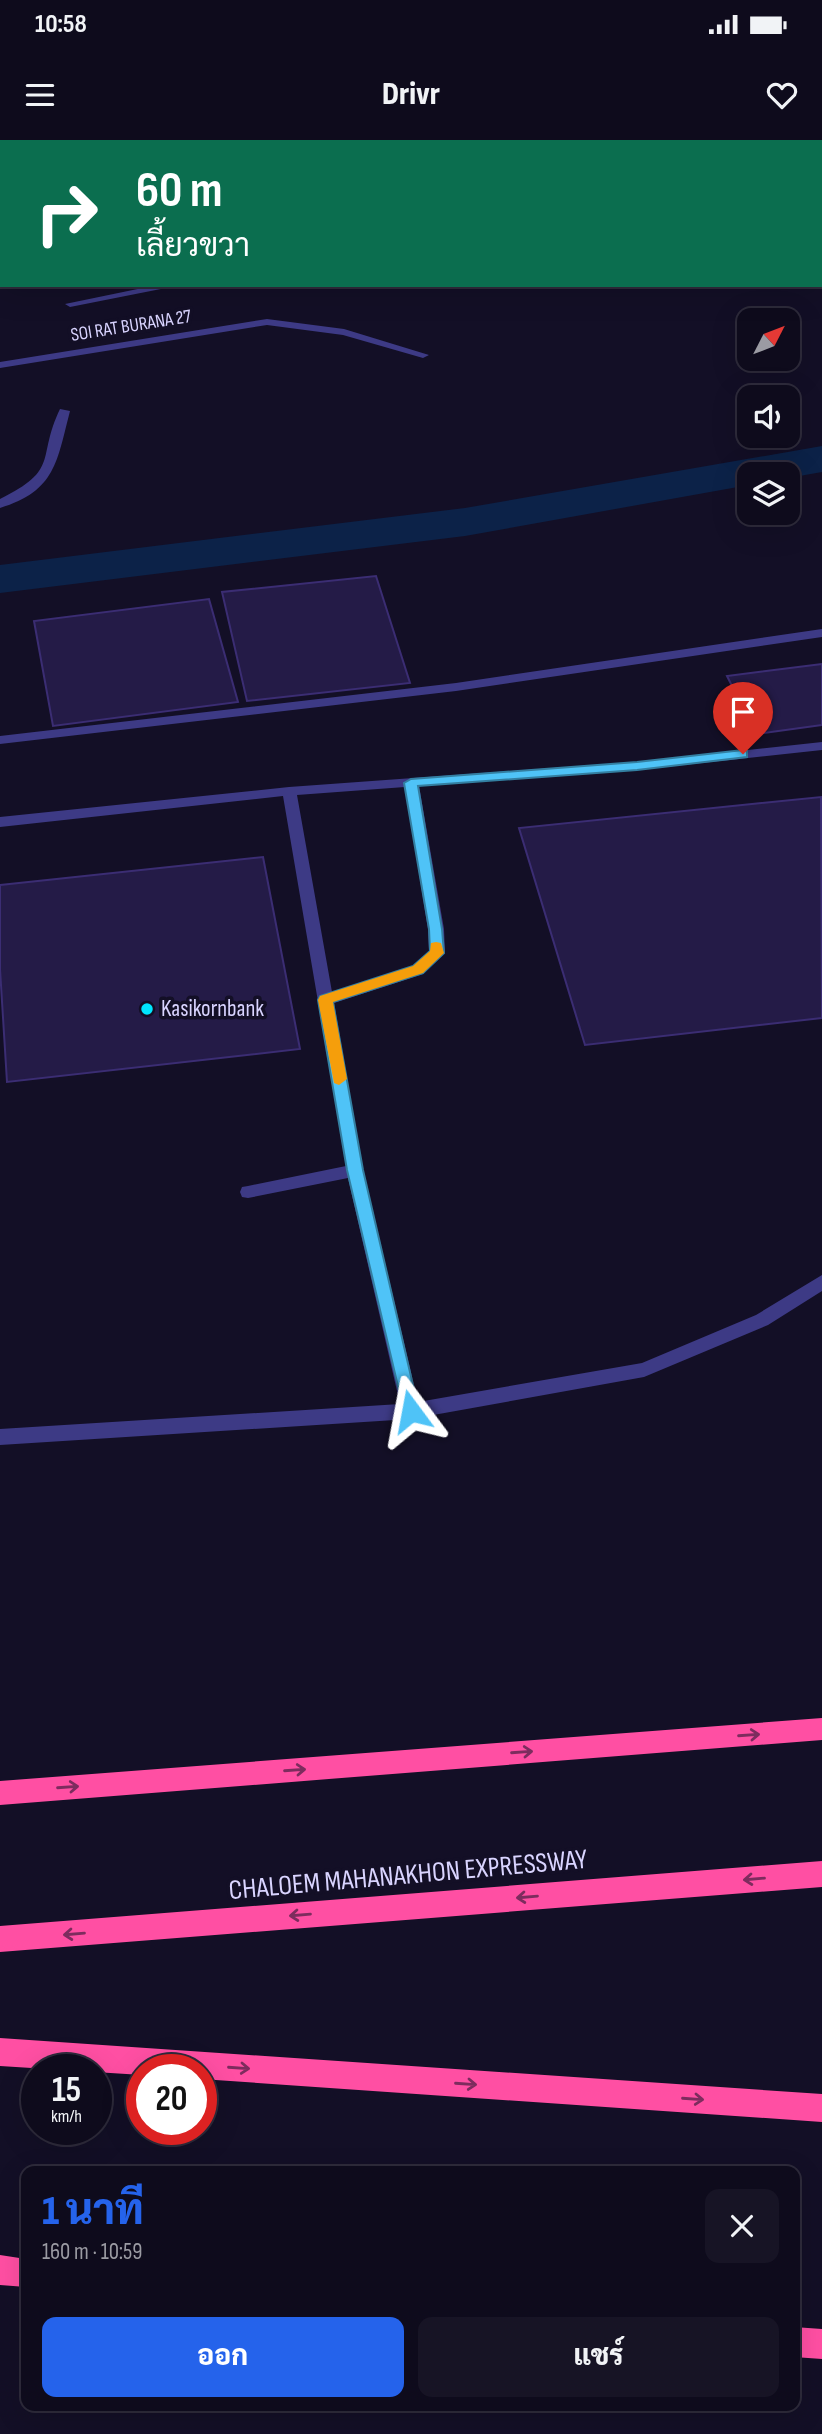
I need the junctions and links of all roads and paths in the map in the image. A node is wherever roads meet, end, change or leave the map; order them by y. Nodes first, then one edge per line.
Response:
1 (165, 287) edge
2 (70, 304) dead end
3 (423, 355) dead end
4 (0, 365) edge
5 (64, 411) dead end
6 (0, 504) edge
7 (822, 633) edge
8 (0, 740) edge
9 (822, 746) edge
10 (411, 783) junction
11 (289, 791) junction
12 (0, 822) edge
13 (325, 1000) junction
14 (355, 1170) junction
15 (248, 1192) dead end
16 (822, 1282) edge
17 (411, 1411) junction
18 (0, 1437) edge
19 (822, 1729) edge
20 (0, 1793) edge
21 (822, 1874) edge
22 (0, 1940) edge
23 (0, 2052) edge
24 (822, 2108) edge
25 (0, 2270) edge
26 (21, 2272) edge
27 (800, 2342) edge
28 (822, 2344) edge

1 - 2 street
3 - 4 street, SOI RAT BURANA 27
5 - 6 street
7 - 8 street
9 - 10 street
10 - 11 street
10 - 13 street
11 - 12 street
11 - 13 street
13 - 14 street
14 - 15 street
14 - 17 street
16 - 17 street
17 - 18 street
20 -> 19 highway
21 -> 22 highway, CHALOEM MAHANAKHON EXPRESSWAY
23 -> 24 highway
25 - 26 highway
27 - 28 highway

